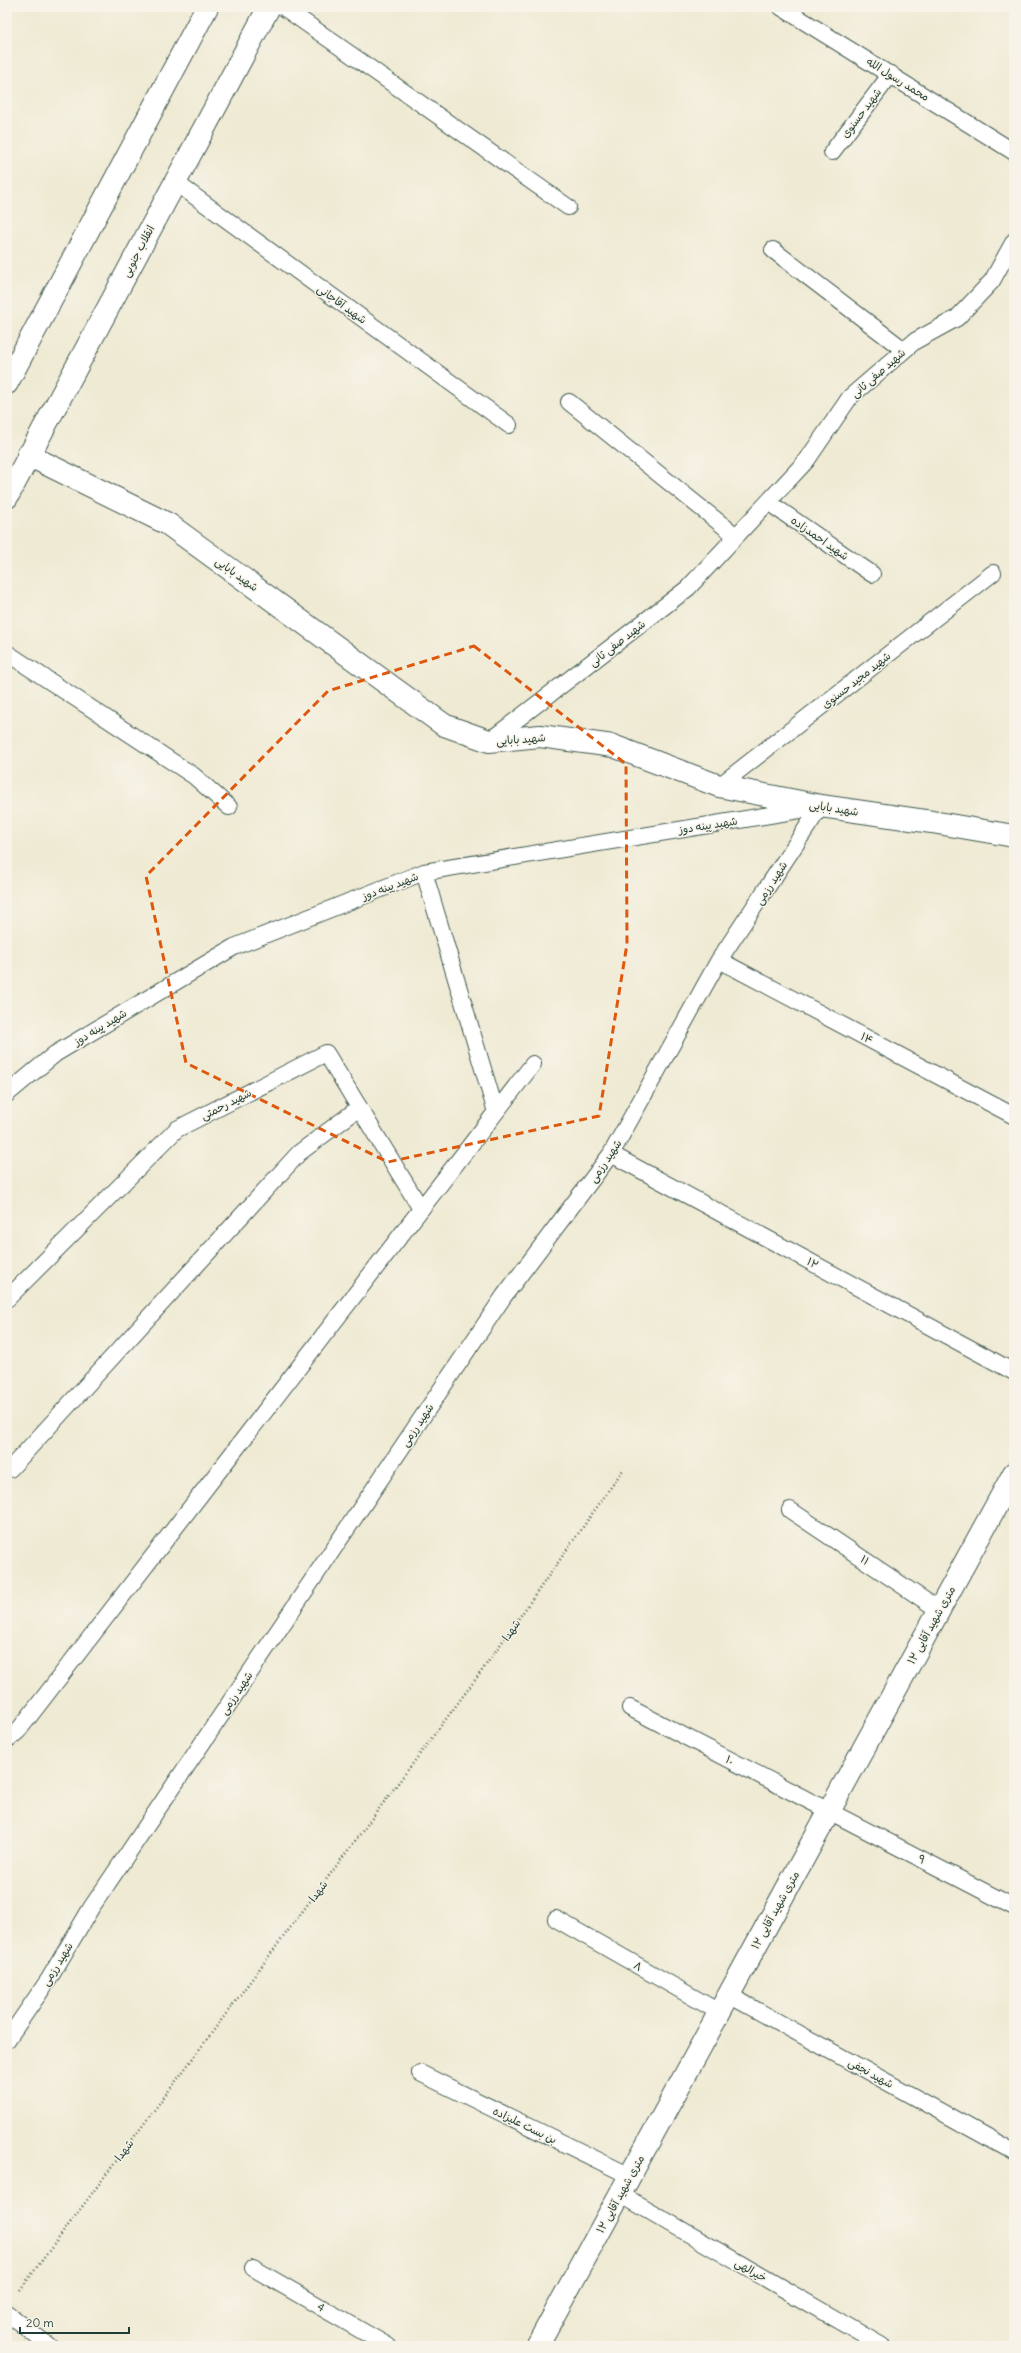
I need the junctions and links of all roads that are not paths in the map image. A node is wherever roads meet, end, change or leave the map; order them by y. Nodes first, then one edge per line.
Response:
1 (207, 7) edge
2 (269, 7) edge
3 (283, 7) edge
4 (780, 7) edge
5 (890, 74) junction
6 (832, 152) dead end
7 (1014, 152) edge
8 (175, 182) junction
9 (568, 207) dead end
10 (1014, 242) edge
11 (773, 250) dead end
12 (904, 350) junction
13 (7, 383) edge
14 (569, 402) dead end
15 (509, 425) dead end
16 (28, 455) junction
17 (7, 497) edge
18 (768, 502) junction
19 (736, 536) junction
20 (993, 573) dead end
21 (872, 574) dead end
22 (7, 653) edge
23 (489, 741) junction
24 (719, 786) junction
25 (821, 806) junction
26 (229, 807) dead end
27 (1014, 836) edge
28 (424, 872) junction
29 (719, 960) junction
30 (533, 1064) dead end
31 (7, 1094) edge
32 (359, 1108) junction
33 (496, 1112) junction
34 (1014, 1116) edge
35 (612, 1154) junction
36 (421, 1209) junction
37 (7, 1299) edge
38 (1014, 1372) edge
39 (10, 1469) dead end
40 (1014, 1473) edge
41 (790, 1510) dead end
42 (939, 1610) junction
43 (630, 1708) dead end
44 (7, 1740) edge
45 (829, 1812) junction
46 (1014, 1907) edge
47 (556, 1919) dead end
48 (724, 2004) junction
49 (7, 2040) edge
50 (420, 2073) dead end
51 (1014, 2152) edge
52 (625, 2185) junction
53 (253, 2268) dead end
54 (7, 2313) edge
55 (49, 2346) edge
56 (388, 2346) edge
57 (537, 2346) edge
58 (882, 2346) edge

1 - 13 street
2 - 8 street, انقلاب جنوبی
3 - 9 lane
4 - 5 lane, محمد رسول الله
5 - 6 lane, شهید حسنوی
5 - 7 lane, محمد رسول الله
8 - 15 lane, شهید آقاجانی
8 - 16 street, انقلاب جنوبی
10 - 12 lane, شهید صفی ثانی
11 - 12 lane
12 - 18 lane, شهید صفی ثانی
14 - 19 lane
16 - 17 street, انقلاب جنوبی
16 - 23 street, شهید بابایی
18 - 19 lane, شهید صفی ثانی
18 - 21 lane, شهید احمدزاده
19 - 23 lane, شهید صفی ثانی
20 - 24 lane, شهید مجید حسنوی
22 - 26 lane
23 - 24 street, شهید بابایی
24 - 25 street, شهید بابایی
25 - 27 street, شهید بابایی
25 - 28 lane, شهید پینه دوز
25 - 29 lane, شهید رزمی
28 - 31 lane, شهید پینه دوز
28 - 33 lane
29 - 34 lane, ۱۴
29 - 35 lane, شهید رزمی
30 - 33 lane
32 - 36 lane, شهید رحمتی
32 - 37 lane, شهید رحمتی
32 - 39 lane
33 - 36 lane
35 - 38 lane, ۱۲
35 - 49 lane, شهید رزمی
36 - 44 lane
40 - 42 street, ۱۲ متری شهید آقایی
41 - 42 lane, ۱۱
42 - 45 street, ۱۲ متری شهید آقایی
43 - 45 lane, ۱۰
45 - 46 lane, ۹
45 - 48 street, ۱۲ متری شهید آقایی
47 - 48 lane, ۸
48 - 51 lane, شهید نجفی
48 - 52 street, ۱۲ متری شهید آقایی
50 - 52 lane, بن بست علیزاده
52 - 57 street, ۱۲ متری شهید آقایی
52 - 58 lane, خیرالهی
53 - 56 lane, 4
54 - 55 lane

